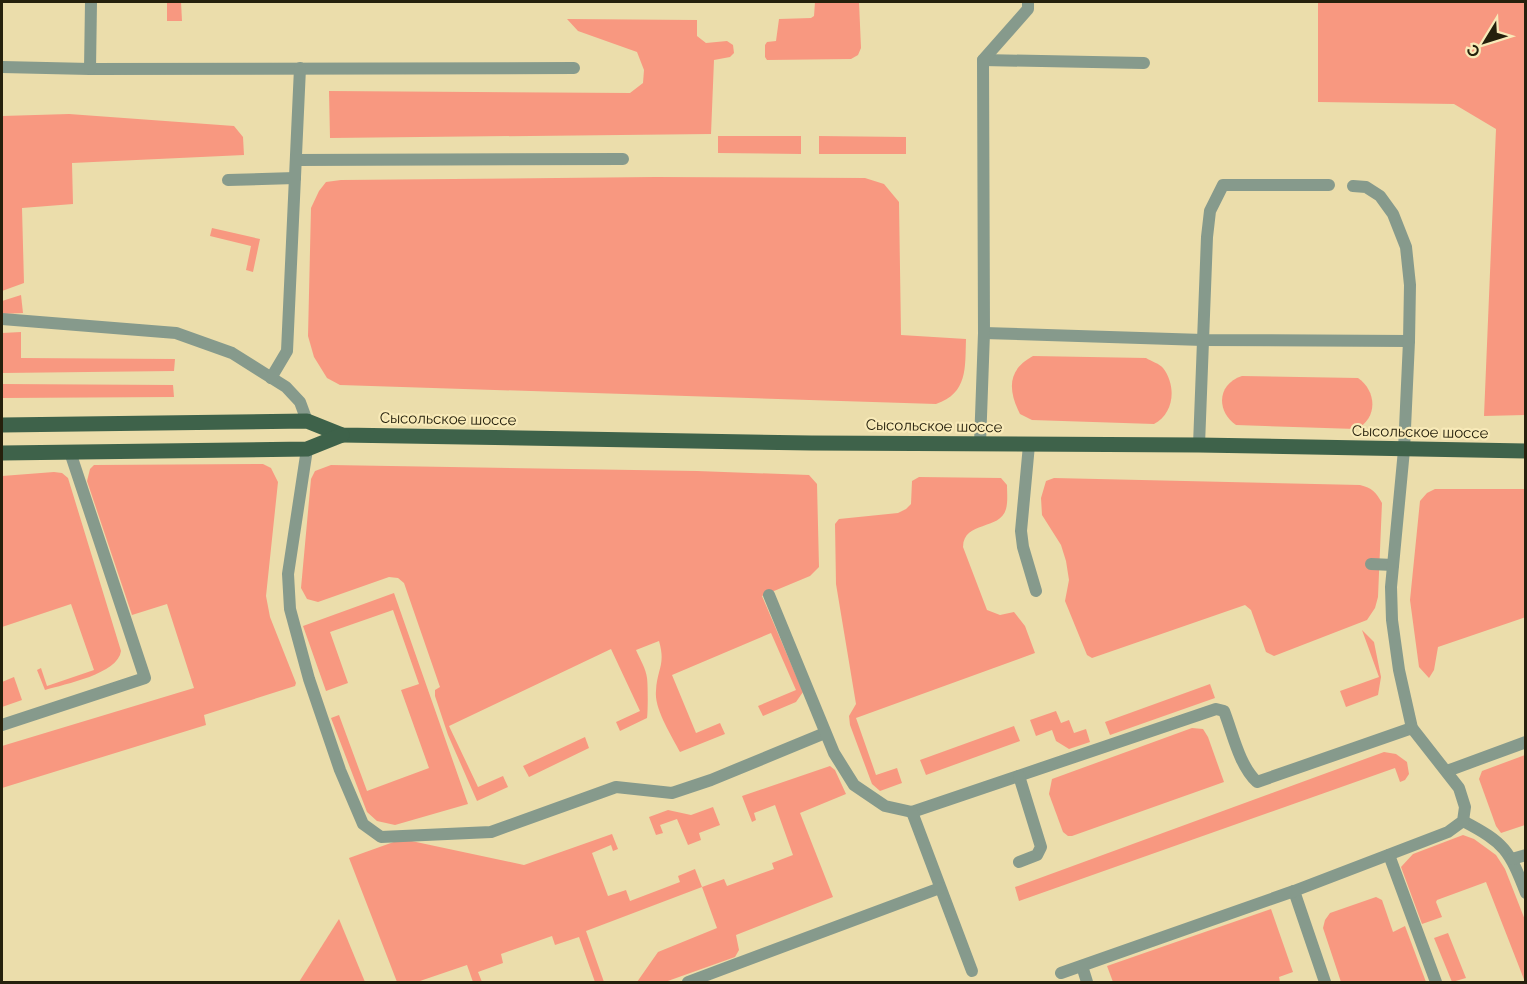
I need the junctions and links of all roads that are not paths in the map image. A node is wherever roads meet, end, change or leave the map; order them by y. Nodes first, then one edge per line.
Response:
1 (91, 2) edge
2 (1028, 2) edge
3 (983, 60) junction
4 (1144, 63) dead end
5 (2, 67) edge
6 (300, 68) junction
7 (574, 68) dead end
8 (90, 69) junction
9 (623, 159) dead end
10 (296, 160) junction
11 (295, 178) junction
12 (228, 180) dead end
13 (1329, 185) dead end
14 (1353, 186) dead end
15 (2, 319) edge
16 (984, 333) junction
17 (1203, 339) junction
18 (1409, 341) junction
19 (270, 378) junction
20 (307, 421) junction
21 (2, 425) edge
22 (342, 435) junction
23 (980, 444) junction
24 (1029, 445) junction
25 (1199, 446) junction
26 (308, 449) junction
27 (1404, 450) junction
28 (1526, 451) edge
29 (70, 452) junction
30 (2, 453) edge
31 (1371, 564) dead end
32 (1393, 565) junction
33 (1036, 591) dead end
34 (769, 595) dead end
35 (2, 725) edge
36 (1412, 728) junction
37 (825, 733) junction
38 (1526, 742) edge
39 (1447, 771) junction
40 (1018, 776) junction
41 (912, 813) junction
42 (1463, 821) junction
43 (1389, 855) junction
44 (1526, 855) edge
45 (1512, 860) junction
46 (1019, 862) dead end
47 (940, 888) junction
48 (1294, 891) junction
49 (1526, 893) edge
50 (1082, 966) junction
51 (972, 971) dead end
52 (1061, 973) dead end
53 (688, 982) edge
54 (1088, 982) edge
55 (1325, 982) edge
56 (1436, 982) edge

1 - 8 lane
2 - 3 lane
3 - 4 lane
3 - 16 lane
5 - 8 lane
6 - 7 lane
6 - 8 lane
6 - 10 lane
9 - 10 lane
10 - 11 lane
11 - 12 lane
11 - 19 lane
13 - 17 lane
14 - 18 lane
15 - 19 lane
16 - 17 lane
16 - 23 lane
17 - 18 lane
17 - 25 lane
18 - 27 lane
19 - 20 lane
20 - 21 main road, Сысольское шоссе
20 - 22 main road, Сысольское шоссе
22 - 23 main road, Сысольское шоссе
22 - 26 main road, Сысольское шоссе
23 - 24 main road, Сысольское шоссе
24 - 25 main road, Сысольское шоссе
24 - 33 lane
25 - 27 main road, Сысольское шоссе
26 - 29 main road, Сысольское шоссе
26 - 37 lane
27 - 28 main road, Сысольское шоссе
27 - 32 lane
29 - 30 main road, Сысольское шоссе
29 - 35 lane
31 - 32 lane
32 - 36 lane
34 - 37 lane
36 - 39 lane
36 - 40 lane
37 - 41 lane
38 - 39 lane
39 - 42 lane
40 - 41 lane
40 - 46 lane
41 - 47 lane
42 - 43 lane
42 - 45 lane
43 - 48 lane
43 - 56 lane
44 - 45 lane
45 - 49 lane
47 - 51 lane
47 - 53 lane
48 - 50 lane
48 - 55 lane
50 - 52 lane
50 - 54 lane

